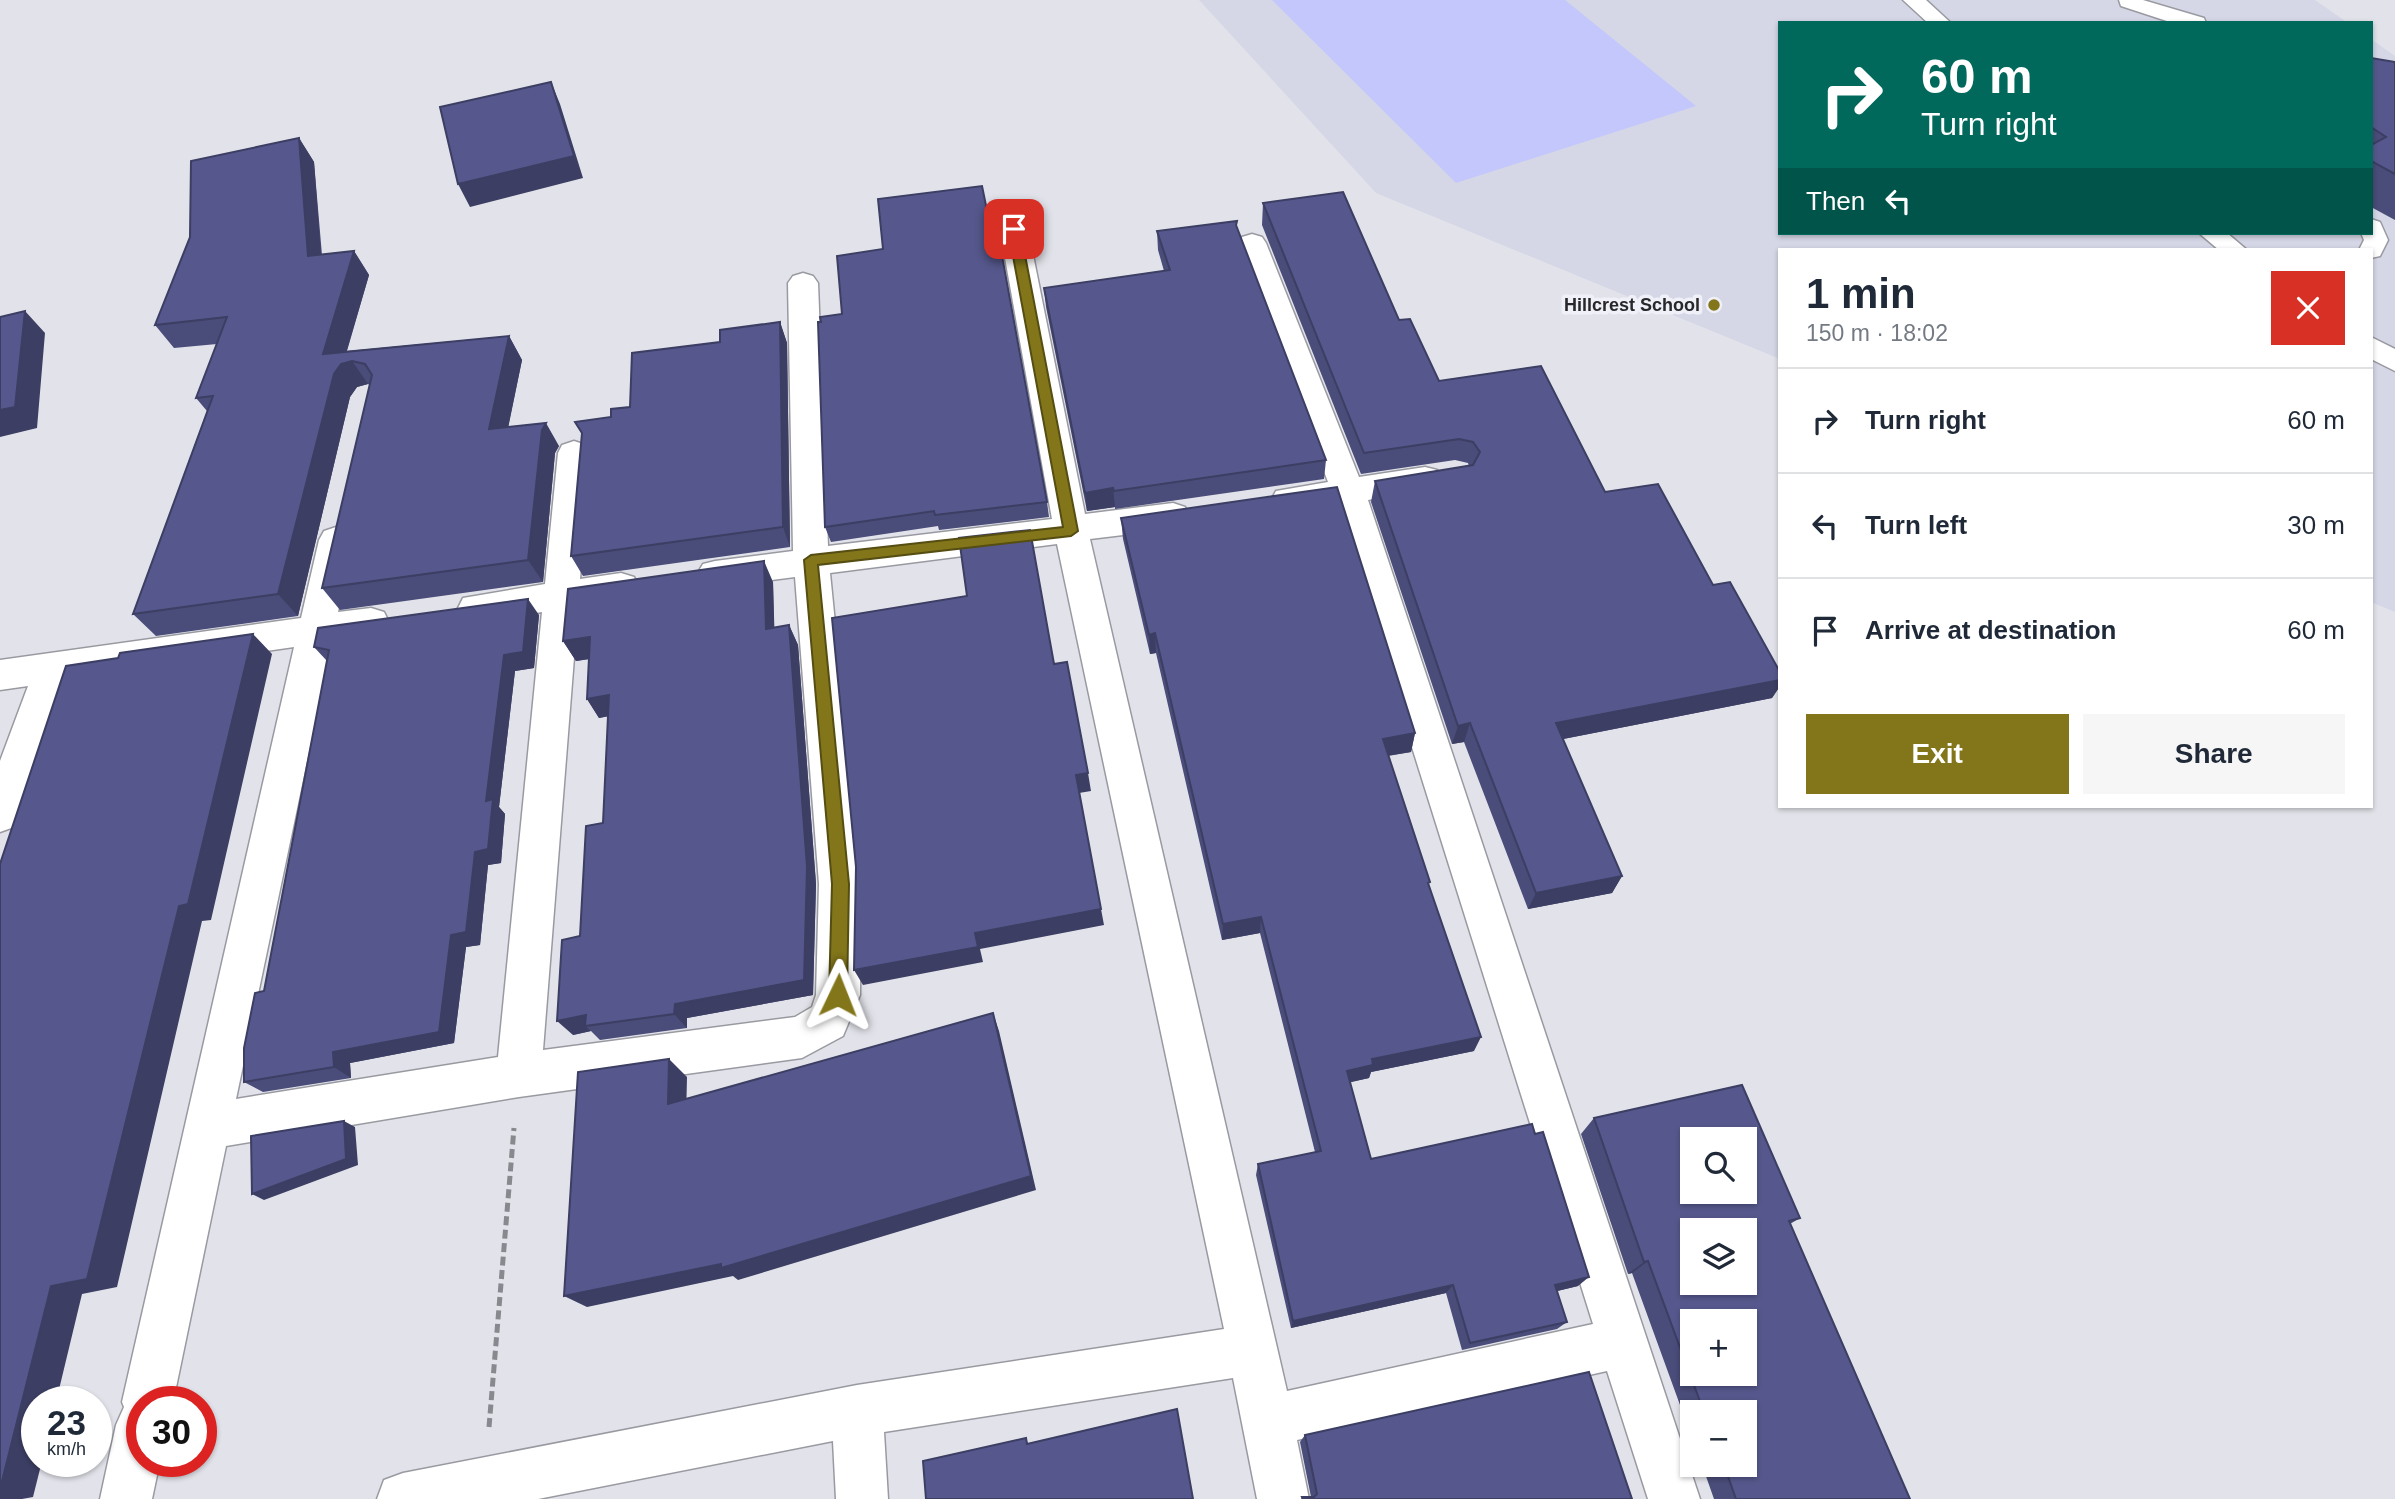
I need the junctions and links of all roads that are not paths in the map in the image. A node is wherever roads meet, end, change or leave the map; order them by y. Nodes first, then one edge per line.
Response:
1 (1913, 0) edge
2 (2128, 2) dead end
3 (1939, 21) edge
4 (2190, 21) edge
5 (1014, 229) dead end
6 (2214, 235) edge
7 (1252, 243) dead end
8 (2232, 248) edge
9 (803, 283) dead end
10 (2373, 347) edge
11 (2395, 362) edge
12 (574, 453) dead end
13 (1455, 475) edge
14 (1348, 491) junction
15 (1251, 505) edge
16 (344, 507) edge
17 (1209, 511) edge
18 (1071, 531) junction
19 (811, 560) junction
20 (560, 596) junction
21 (447, 611) edge
22 (407, 617) edge
23 (315, 629) junction
24 (52, 667) junction
25 (0, 675) edge
26 (0, 815) edge
27 (519, 1075) junction
28 (207, 1126) junction
29 (1624, 1342) junction
30 (1253, 1350) junction
31 (150, 1386) edge
32 (857, 1411) junction
33 (1267, 1421) junction
34 (131, 1477) edge
35 (483, 1491) edge
36 (126, 1499) edge
37 (403, 1499) edge
38 (862, 1499) edge
39 (1283, 1499) edge
40 (1674, 1499) edge

1 - 3 lane
2 - 4 lane
5 - 18 street
6 - 8 lane
7 - 14 street
9 - 19 street
10 - 11 lane
12 - 20 street
13 - 14 street
14 - 15 street
14 - 29 street
16 - 23 street
17 - 18 street
18 - 19 street
18 - 30 street
19 - 20 street
19 - 27 street
20 - 21 street
20 - 27 street
22 - 23 street
23 - 24 street
23 - 28 street
24 - 25 street
24 - 26 street
27 - 28 street
28 - 31 street
29 - 33 street
29 - 40 street
30 - 32 street
30 - 33 street
32 - 35 street
32 - 38 street
33 - 39 street
34 - 36 street
35 - 37 street

